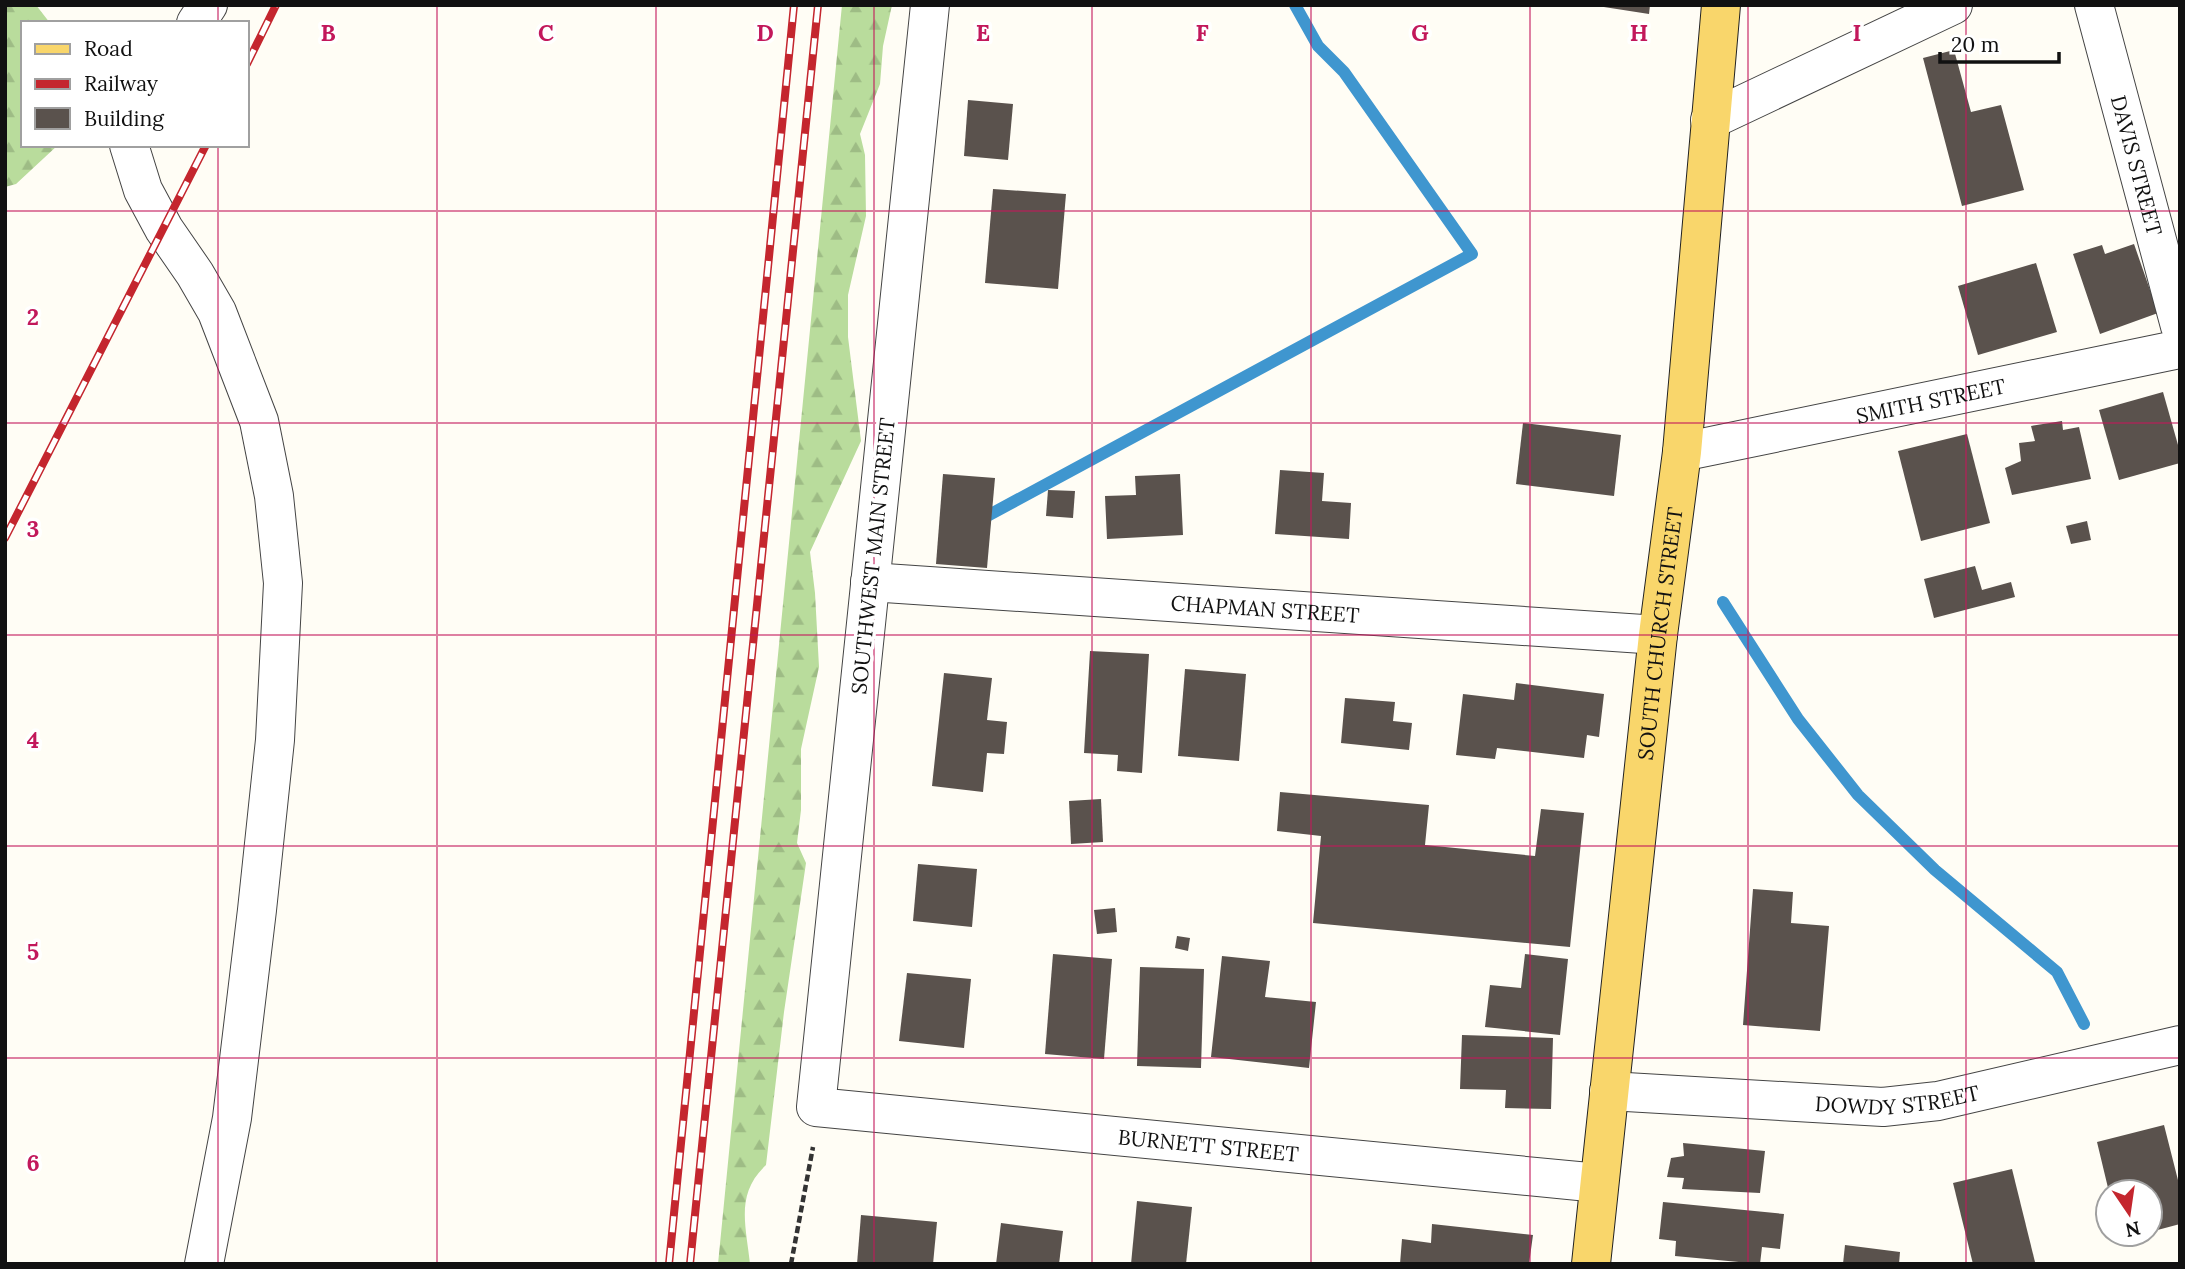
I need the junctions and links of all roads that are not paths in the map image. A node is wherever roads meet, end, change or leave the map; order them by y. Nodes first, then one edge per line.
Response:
1 (208, 5) edge
2 (930, 5) edge
3 (1721, 5) edge
4 (1953, 5) edge
5 (2094, 5) edge
6 (197, 21) edge
7 (1710, 120) junction
8 (128, 147) edge
9 (2180, 326) edge
10 (2180, 349) edge
11 (1682, 452) junction
12 (870, 582) junction
13 (1658, 635) junction
14 (2180, 1045) edge
15 (1609, 1091) junction
16 (816, 1107) joint
17 (1599, 1183) junction
18 (204, 1264) edge
19 (1591, 1264) edge

1 - 6 street
2 - 12 street, SOUTHWEST MAIN STREET
3 - 7 main road, SOUTH CHURCH STREET
4 - 7 street
5 - 9 street, DAVIS STREET
7 - 11 main road, SOUTH CHURCH STREET
8 - 18 street
10 - 11 street, SMITH STREET
11 - 13 main road, SOUTH CHURCH STREET
12 - 13 street, CHAPMAN STREET
12 - 16 street, SOUTHWEST MAIN STREET
13 - 15 main road, SOUTH CHURCH STREET
14 - 15 street, DOWDY STREET
15 - 17 main road, SOUTH CHURCH STREET
16 - 17 street, BURNETT STREET
17 - 19 main road, SOUTH CHURCH STREET

